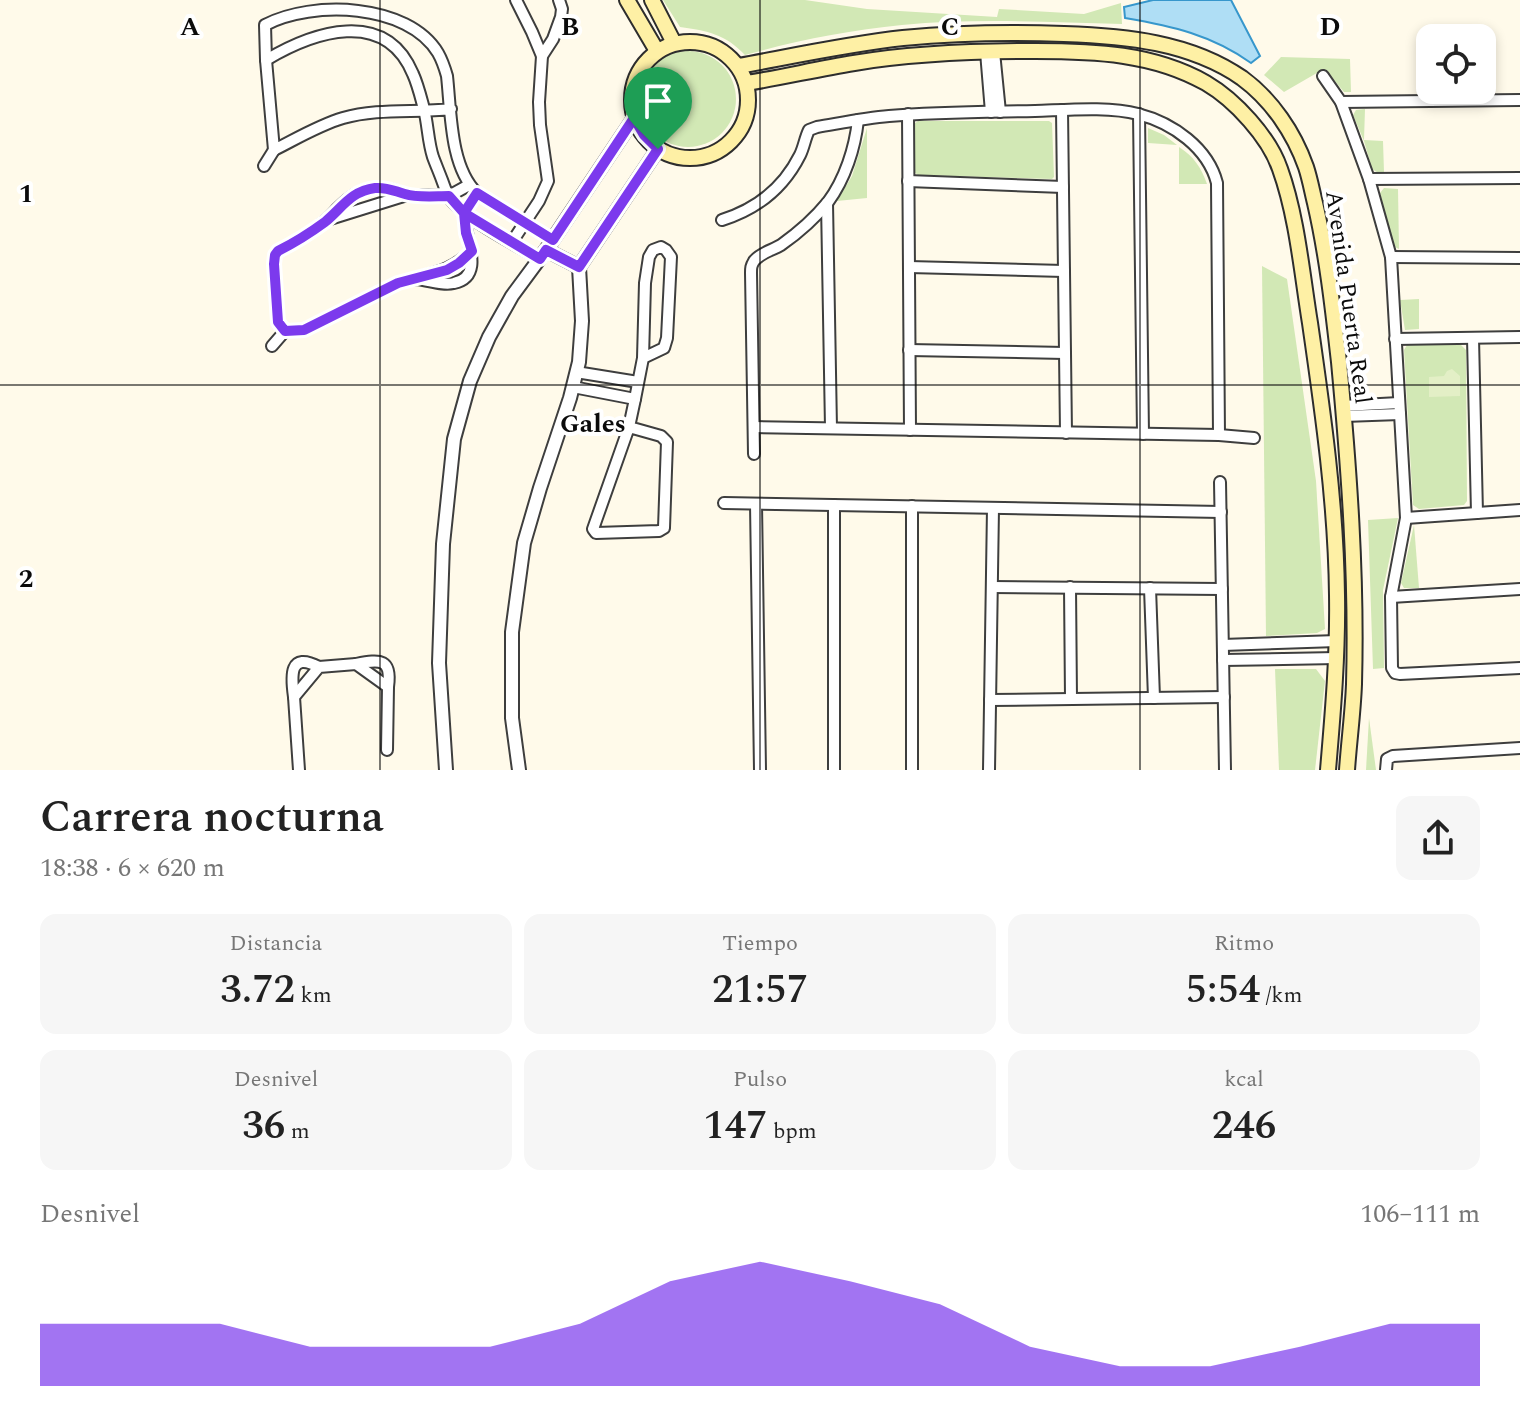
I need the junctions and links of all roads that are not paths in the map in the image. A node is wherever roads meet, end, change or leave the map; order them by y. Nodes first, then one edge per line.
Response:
1 (516, 0) edge
2 (559, 0) edge
3 (627, 0) edge
4 (652, 0) edge
5 (363, 11) junction
6 (363, 31) junction
7 (674, 43) junction
8 (657, 51) junction
9 (990, 52) junction
10 (542, 56) junction
11 (266, 60) junction
12 (739, 66) junction
13 (1323, 76) dead end
14 (747, 83) junction
15 (1520, 100) edge
16 (1341, 102) junction
17 (451, 109) junction
18 (1062, 110) junction
19 (425, 112) junction
20 (996, 112) junction
21 (908, 114) junction
22 (1139, 114) junction
23 (634, 118) junction
24 (858, 120) junction
25 (658, 149) junction
26 (274, 150) junction
27 (264, 166) dead end
28 (1520, 178) edge
29 (1369, 179) junction
30 (908, 181) junction
31 (469, 185) junction
32 (1063, 187) junction
33 (477, 193) junction
34 (407, 195) junction
35 (449, 196) junction
36 (827, 203) junction
37 (464, 213) junction
38 (328, 219) junction
39 (722, 220) dead end
40 (524, 224) junction
41 (1321, 229) junction
42 (1296, 232) junction
43 (512, 242) junction
44 (546, 250) junction
45 (1391, 257) junction
46 (1520, 258) edge
47 (579, 267) junction
48 (909, 267) junction
49 (1064, 271) junction
50 (285, 331) junction
51 (1520, 337) edge
52 (1473, 338) junction
53 (1395, 339) junction
54 (272, 346) dead end
55 (909, 350) junction
56 (1065, 353) junction
57 (643, 358) junction
58 (576, 372) junction
59 (638, 382) junction
60 (573, 387) junction
61 (635, 399) junction
62 (1400, 409) junction
63 (1343, 411) junction
64 (629, 427) junction
65 (754, 427) junction
66 (831, 428) junction
67 (910, 430) junction
68 (1066, 433) junction
69 (1143, 434) junction
70 (1219, 435) junction
71 (1254, 438) dead end
72 (754, 454) dead end
73 (1220, 482) dead end
74 (724, 503) dead end
75 (756, 504) junction
76 (834, 505) junction
77 (912, 506) junction
78 (993, 508) junction
79 (1520, 510) edge
80 (1221, 512) junction
81 (1477, 513) junction
82 (1406, 518) junction
83 (992, 587) junction
84 (1070, 587) junction
85 (1150, 588) junction
86 (1222, 589) junction
87 (1520, 589) edge
88 (1391, 597) junction
89 (1337, 641) junction
90 (1309, 643) junction
91 (1223, 645) junction
92 (1308, 658) junction
93 (1337, 658) junction
94 (1223, 660) junction
95 (356, 664) junction
96 (319, 667) junction
97 (1520, 668) edge
98 (388, 687) junction
99 (294, 697) junction
100 (1224, 697) junction
101 (1154, 698) junction
102 (1071, 699) junction
103 (990, 700) junction
104 (1520, 748) edge
105 (387, 750) dead end
106 (299, 770) edge
107 (446, 770) edge
108 (519, 770) edge
109 (760, 770) edge
110 (834, 770) edge
111 (912, 770) edge
112 (989, 770) edge
113 (1225, 770) edge
114 (1328, 770) edge
115 (1347, 770) edge
116 (1386, 770) edge

1 - 10 street
2 - 10 street
3 - 8 main road
4 - 7 main road
5 - 6 street
5 - 11 street
5 - 17 street
6 - 11 street
6 - 19 street
7 - 8 main road
7 - 12 main road
8 - 23 main road
9 - 14 main road, Avenida Puerta Real
9 - 20 street
9 - 42 main road, Avenida Puerta Real
10 - 40 street
11 - 26 street
12 - 14 main road
12 - 41 main road, Avenida Puerta Real
13 - 16 street
14 - 25 main road
15 - 16 street
16 - 29 street
17 - 19 street
17 - 31 street
18 - 20 street
18 - 22 street
18 - 32 street
19 - 26 street
19 - 35 street
20 - 21 street
21 - 24 street
21 - 30 street
22 - 69 street
22 - 70 street
23 - 25 main road
23 - 44 street
24 - 36 street
24 - 39 street
25 - 47 street
26 - 27 street
28 - 29 street
29 - 45 street
30 - 32 street
30 - 48 street
31 - 33 street
31 - 35 street
32 - 49 street
33 - 37 street
33 - 40 street
34 - 35 street
34 - 38 street
34 - 38 street
35 - 37 street
36 - 65 street
36 - 66 street
37 - 43 street
37 - 50 street
38 - 50 street
40 - 43 street
40 - 44 street
41 - 42 main road
41 - 63 main road, Avenida Puerta Real
42 - 89 main road, Avenida Puerta Real
43 - 44 street
44 - 47 street
44 - 107 street
45 - 46 street
45 - 53 street
47 - 58 street
48 - 49 street
48 - 55 street
49 - 56 street
50 - 54 street
51 - 52 street
52 - 53 street
52 - 81 street
53 - 62 street
55 - 56 street
55 - 67 street
56 - 68 street
57 - 57 street
57 - 59 street
58 - 59 street
58 - 60 street
59 - 61 street
60 - 61 street
60 - 108 street
61 - 64 street
62 - 63 street
62 - 82 street
63 - 115 main road, Avenida Puerta Real
64 - 64 street
65 - 66 street
65 - 72 street
66 - 67 street
67 - 68 street
68 - 69 street
69 - 70 street
70 - 71 street
73 - 80 street
74 - 75 street
75 - 76 street
75 - 109 street
76 - 77 street
76 - 110 street
77 - 78 street
77 - 111 street
78 - 80 street
78 - 83 street
79 - 81 street
80 - 86 street
81 - 82 street
82 - 88 street
83 - 84 street
83 - 103 street
84 - 85 street
84 - 102 street
85 - 86 street
85 - 101 street
86 - 91 street
87 - 88 street
88 - 97 street
89 - 90 street
89 - 93 main road, Avenida Puerta Real
90 - 91 street
90 - 92 street
91 - 94 street
92 - 93 street
92 - 94 street
93 - 114 main road, Avenida Puerta Real
94 - 100 street
95 - 96 street
95 - 98 street
95 - 98 street
96 - 99 street
96 - 99 street
98 - 105 street
99 - 106 street
100 - 101 street
100 - 113 street
101 - 102 street
102 - 103 street
103 - 112 street
104 - 116 street

